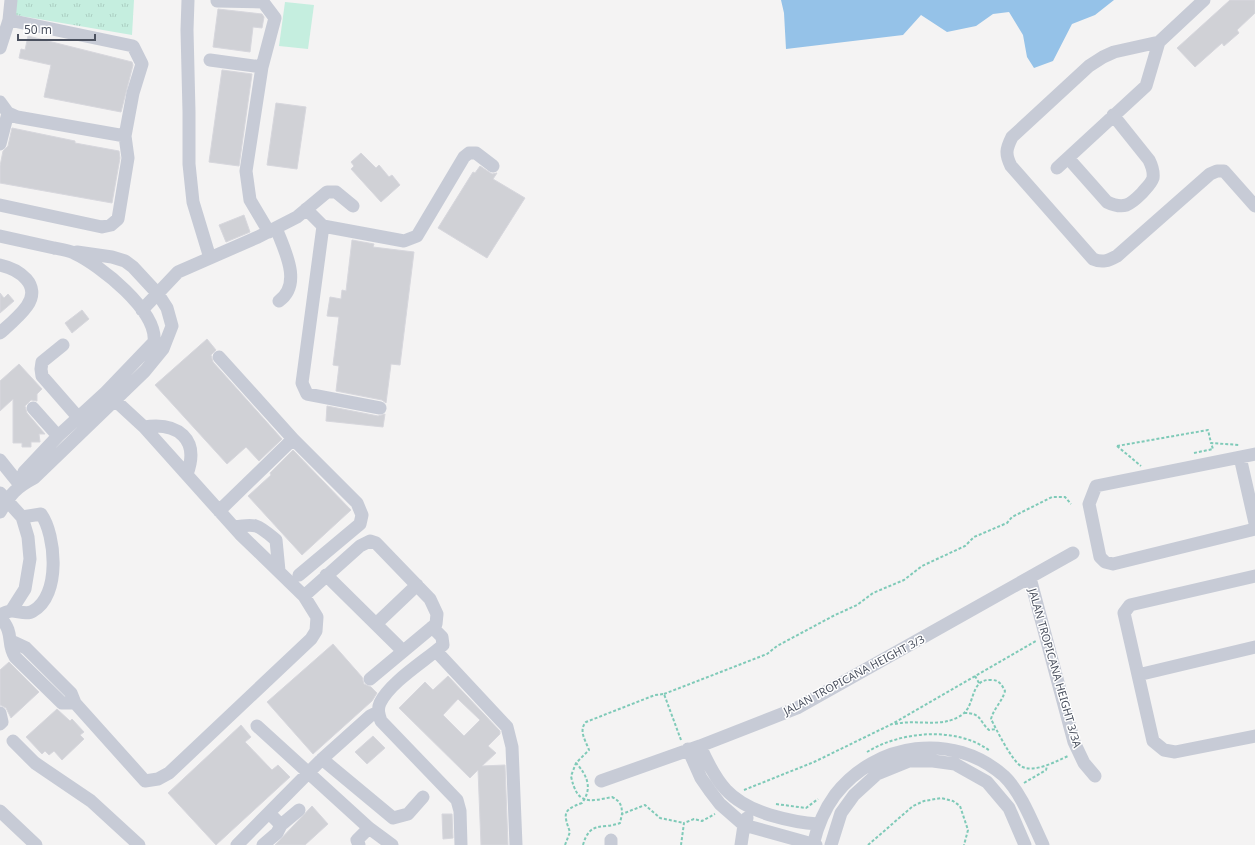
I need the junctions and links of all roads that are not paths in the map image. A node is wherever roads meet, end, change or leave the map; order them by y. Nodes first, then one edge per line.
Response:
1 (11, 0) edge
2 (188, 0) edge
3 (1204, 0) edge
4 (217, 1) dead end
5 (9, 20) junction
6 (1159, 42) junction
7 (0, 48) edge
8 (210, 60) dead end
9 (262, 67) junction
10 (0, 102) edge
11 (8, 113) junction
12 (1113, 115) junction
13 (125, 136) junction
14 (0, 144) edge
15 (1068, 158) junction
16 (493, 166) dead end
17 (1058, 168) dead end
18 (0, 205) edge
19 (353, 206) dead end
20 (1255, 206) edge
21 (306, 210) junction
22 (322, 226) junction
23 (272, 230) junction
24 (0, 236) edge
25 (74, 252) junction
26 (210, 258) junction
27 (3, 266) edge
28 (158, 294) junction
29 (279, 300) dead end
30 (142, 310) junction
31 (0, 333) edge
32 (155, 334) junction
33 (168, 338) junction
34 (64, 345) dead end
35 (219, 357) dead end
36 (111, 396) junction
37 (33, 408) dead end
38 (380, 408) dead end
39 (83, 423) junction
40 (144, 427) junction
41 (58, 436) junction
42 (293, 439) junction
43 (1242, 451) junction
44 (1255, 454) edge
45 (0, 460) edge
46 (188, 474) junction
47 (20, 485) junction
48 (4, 496) edge
49 (219, 511) junction
50 (0, 512) edge
51 (22, 517) junction
52 (1255, 523) edge
53 (234, 527) junction
54 (1255, 529) edge
55 (348, 533) junction
56 (360, 546) junction
57 (1073, 553) dead end
58 (279, 571) junction
59 (299, 575) dead end
60 (326, 575) junction
61 (1255, 576) edge
62 (1030, 578) junction
63 (417, 585) junction
64 (304, 596) junction
65 (4, 614) edge
66 (376, 624) junction
67 (432, 627) junction
68 (11, 641) junction
69 (1255, 647) edge
70 (0, 651) edge
71 (403, 651) junction
72 (436, 651) junction
73 (1138, 671) junction
74 (370, 679) dead end
75 (378, 712) junction
76 (0, 713) edge
77 (0, 724) edge
78 (257, 726) dead end
79 (1255, 736) edge
80 (13, 741) dead end
81 (691, 749) junction
82 (322, 759) junction
83 (308, 773) junction
84 (1095, 776) dead end
85 (601, 781) dead end
86 (716, 787) junction
87 (423, 797) dead end
88 (751, 809) junction
89 (298, 810) dead end
90 (0, 811) edge
91 (269, 812) junction
92 (794, 822) junction
93 (818, 824) junction
94 (281, 825) junction
95 (744, 825) junction
96 (369, 828) junction
97 (790, 839) junction
98 (36, 845) edge
99 (139, 845) edge
100 (237, 845) edge
101 (263, 845) edge
102 (359, 845) edge
103 (392, 845) edge
104 (461, 845) edge
105 (516, 845) edge
106 (741, 845) edge
107 (814, 845) edge
108 (831, 845) edge
109 (1025, 845) edge
110 (1043, 845) edge

1 - 5 street
2 - 26 street
3 - 6 street
4 - 9 street
5 - 7 street
5 - 13 street
6 - 12 street
6 - 20 street
8 - 9 street
9 - 23 street
10 - 11 street
11 - 13 street
11 - 14 street
12 - 15 street
12 - 15 street
13 - 18 street
15 - 17 street
16 - 22 street
19 - 21 street
21 - 22 street
21 - 23 street
22 - 38 street
23 - 26 street
23 - 29 street
24 - 25 street
25 - 28 street
25 - 30 street
26 - 28 street
27 - 31 street
28 - 30 street
28 - 33 street
30 - 32 street
32 - 33 street
32 - 36 street
33 - 36 street
34 - 39 street
35 - 42 street
36 - 39 street
36 - 40 street
37 - 41 street
39 - 41 street
39 - 47 street
40 - 46 street
40 - 46 street
41 - 47 street
42 - 49 street
42 - 55 street
43 - 44 street
43 - 52 street
43 - 54 street
45 - 47 street
46 - 49 street
47 - 48 street
48 - 50 street
48 - 51 street
49 - 53 street
51 - 65 street
51 - 65 street
53 - 58 street
53 - 58 street
55 - 56 street
55 - 59 street
56 - 60 street
56 - 63 street
57 - 62 street, JALAN TROPICANA HEIGHT 3/3
58 - 64 street
60 - 64 street
60 - 66 street
61 - 73 street
62 - 81 street, JALAN TROPICANA HEIGHT 3/3
62 - 84 street, JALAN TROPICANA HEIGHT 3/3A
63 - 66 street
63 - 67 street
64 - 68 street
65 - 68 street
66 - 71 street
67 - 71 street
67 - 72 street
68 - 70 street
69 - 73 street
71 - 74 street
72 - 75 street
72 - 105 street
73 - 79 street
75 - 82 street
75 - 104 street
76 - 77 street
78 - 83 street
80 - 99 street
81 - 85 street, JALAN TROPICANA HEIGHT 3/3
81 - 86 street
82 - 83 street
82 - 87 street
83 - 91 street
83 - 96 street
86 - 88 street
86 - 95 street
88 - 92 street
88 - 95 street
89 - 94 street
90 - 98 street
91 - 94 street
91 - 100 street
92 - 93 street
92 - 97 street
93 - 107 street
93 - 110 street
94 - 101 street
95 - 97 street
95 - 106 street
96 - 102 street
96 - 103 street
97 - 107 street
108 - 109 street

